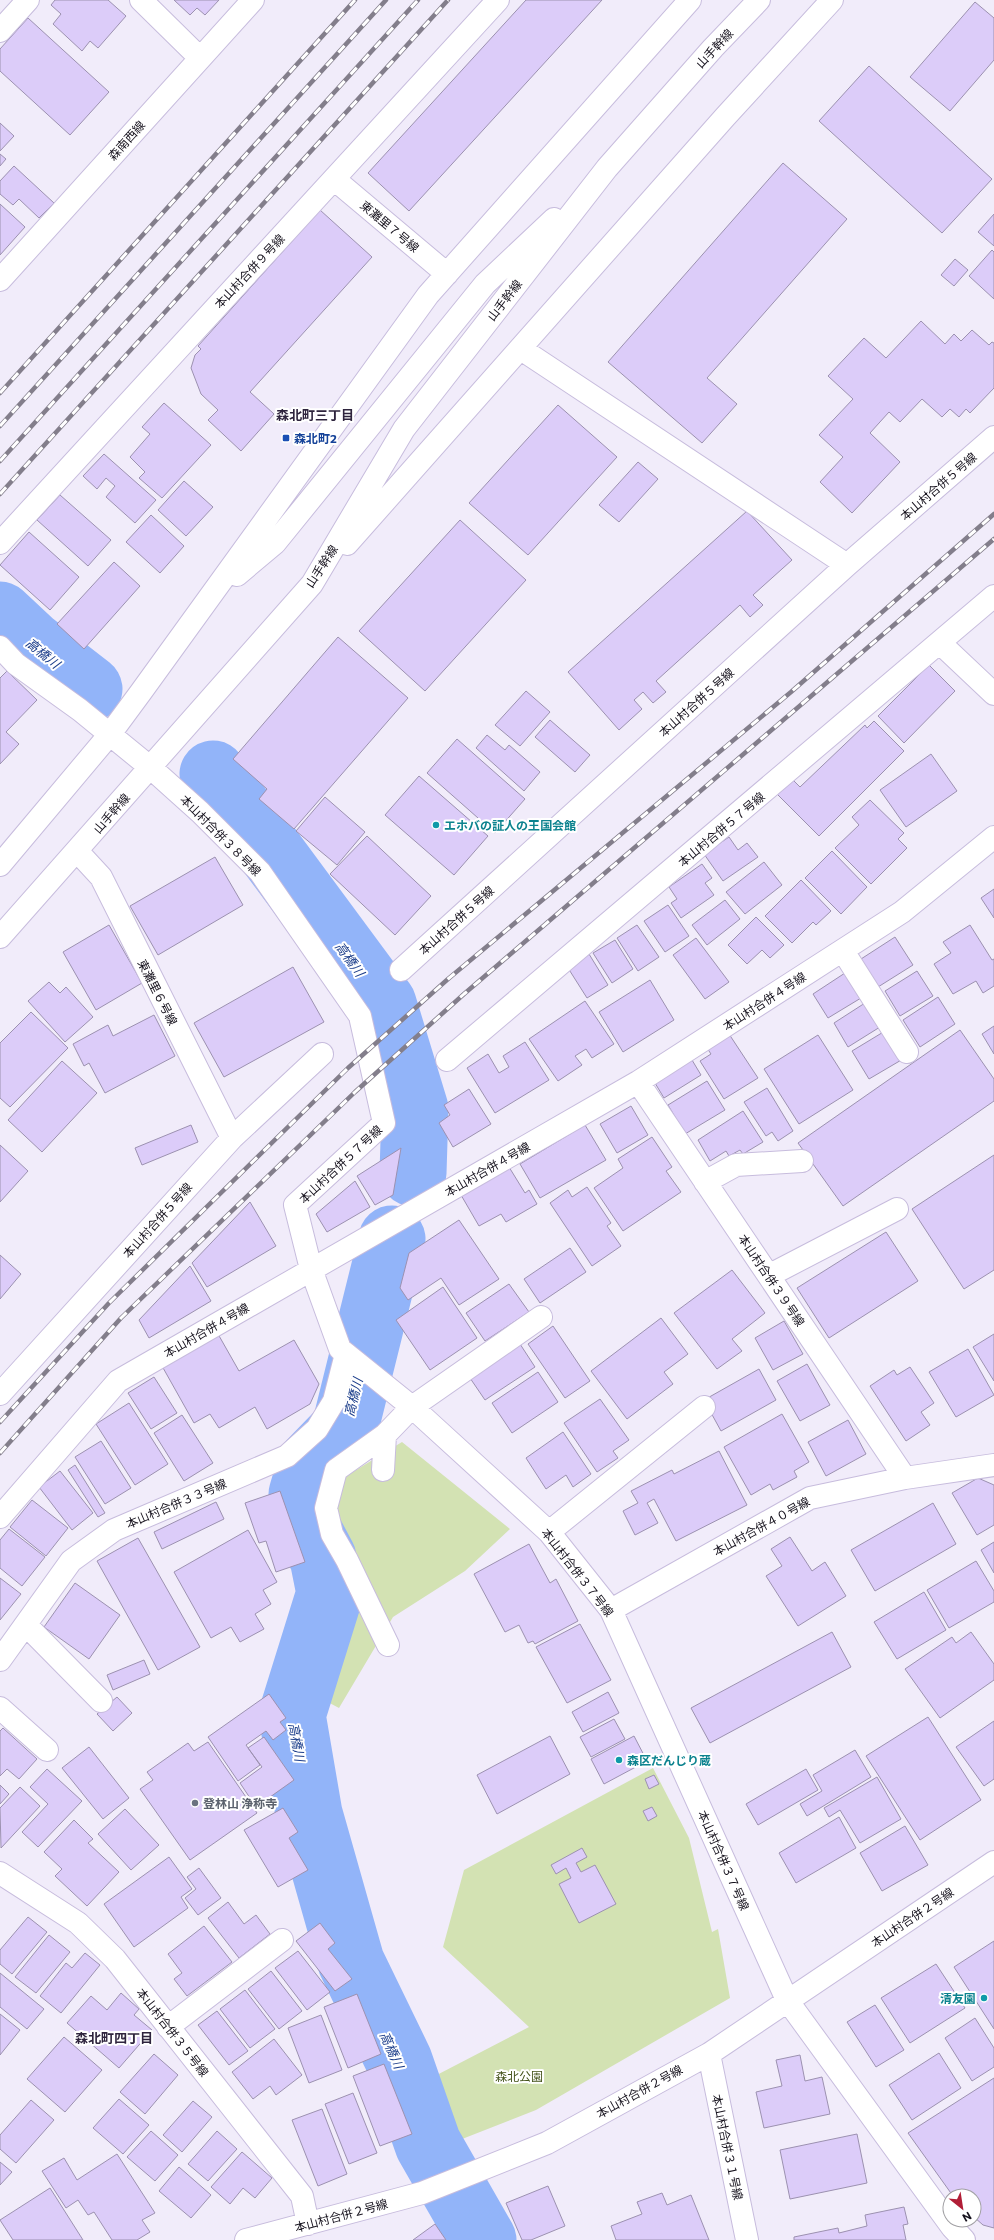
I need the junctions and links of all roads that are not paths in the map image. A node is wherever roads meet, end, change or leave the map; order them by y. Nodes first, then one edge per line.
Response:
1 (28, 0) edge
2 (140, 0) edge
3 (253, 0) edge
4 (498, 0) edge
5 (690, 0) edge
6 (759, 0) edge
7 (832, 0) edge
8 (0, 31) edge
9 (200, 58) junction
10 (607, 168) junction
11 (334, 179) junction
12 (447, 274) junction
13 (0, 280) edge
14 (521, 349) junction
15 (994, 437) edge
16 (0, 543) edge
17 (847, 565) junction
18 (312, 584) junction
19 (994, 596) edge
20 (211, 597) junction
21 (940, 643) junction
22 (0, 647) edge
23 (994, 694) edge
24 (110, 734) junction
25 (151, 768) junction
26 (994, 837) edge
27 (77, 851) junction
28 (0, 864) edge
29 (0, 937) edge
30 (843, 951) junction
31 (401, 970) dead end
32 (907, 1052) dead end
33 (322, 1054) dead end
34 (448, 1060) dead end
35 (638, 1082) junction
36 (384, 1123) joint
37 (232, 1138) junction
38 (802, 1161) dead end
39 (705, 1182) junction
40 (295, 1205) joint
41 (897, 1209) dead end
42 (312, 1269) junction
43 (770, 1275) junction
44 (541, 1317) dead end
45 (349, 1357) junction
46 (0, 1394) edge
47 (412, 1407) junction
48 (704, 1407) dead end
49 (385, 1435) junction
50 (994, 1465) edge
51 (382, 1470) dead end
52 (905, 1478) junction
53 (0, 1518) edge
54 (549, 1532) junction
55 (610, 1610) junction
56 (26, 1625) junction
57 (388, 1645) dead end
58 (0, 1660) edge
59 (101, 1701) dead end
60 (0, 1708) edge
61 (47, 1750) dead end
62 (994, 1862) edge
63 (0, 1873) edge
64 (282, 1940) dead end
65 (787, 2000) junction
66 (168, 2027) junction
67 (709, 2054) junction
68 (308, 2224) junction
69 (246, 2240) edge
70 (748, 2240) edge
71 (964, 2240) edge

1 - 8 street
2 - 9 street
3 - 9 street, 森南西線
4 - 11 street, 本山村合併９号線
5 - 12 street, 山手幹線
6 - 10 street, 山手幹線
7 - 14 street
9 - 13 street, 森南西線
10 - 18 street, 山手幹線
10 - 20 street, 山手幹線
11 - 12 street, 東灘里７号線
11 - 16 street, 本山村合併９号線
12 - 20 street, 山手幹線
14 - 17 street
14 - 18 street
15 - 17 street, 本山村合併５号線
17 - 31 street, 本山村合併５号線
18 - 25 street, 山手幹線
19 - 21 street, 本山村合併５７号線
20 - 24 street, 山手幹線
21 - 23 street
21 - 34 street, 本山村合併５７号線
22 - 24 street, 本山村合併３８号線
24 - 25 street, 本山村合併３８号線
24 - 28 street, 山手幹線
25 - 27 street, 山手幹線
25 - 36 street, 本山村合併３８号線
26 - 30 street, 本山村合併４号線
27 - 29 street, 山手幹線
27 - 37 street, 東灘里６号線
30 - 32 street
30 - 35 street, 本山村合併４号線
33 - 37 street, 本山村合併５号線
35 - 39 street, 本山村合併３９号線
35 - 42 street, 本山村合併４号線
36 - 40 street, 本山村合併５７号線
37 - 46 street, 本山村合併５号線
38 - 39 street
39 - 43 street, 本山村合併３９号線
40 - 42 street, 本山村合併３７号線
41 - 43 street
42 - 45 street, 本山村合併３７号線
42 - 53 street, 本山村合併４号線
43 - 52 street, 本山村合併３９号線
44 - 47 street
45 - 47 street, 本山村合併３７号線
45 - 56 street, 本山村合併３３号線
47 - 49 street
47 - 54 street, 本山村合併３７号線
48 - 54 street
49 - 51 street
49 - 57 street
50 - 52 street, 本山村合併４０号線
52 - 55 street, 本山村合併４０号線
54 - 55 street, 本山村合併３７号線
55 - 65 street, 本山村合併３７号線
56 - 58 street, 本山村合併３３号線
56 - 59 street
60 - 61 street
62 - 65 street, 本山村合併２号線
63 - 66 street, 本山村合併３５号線
64 - 66 street
65 - 67 street, 本山村合併２号線
65 - 71 street, 本山村合併３７号線
66 - 68 street, 本山村合併３５号線
67 - 68 street, 本山村合併２号線
67 - 70 street, 本山村合併３１号線
68 - 69 street, 本山村合併２号線

